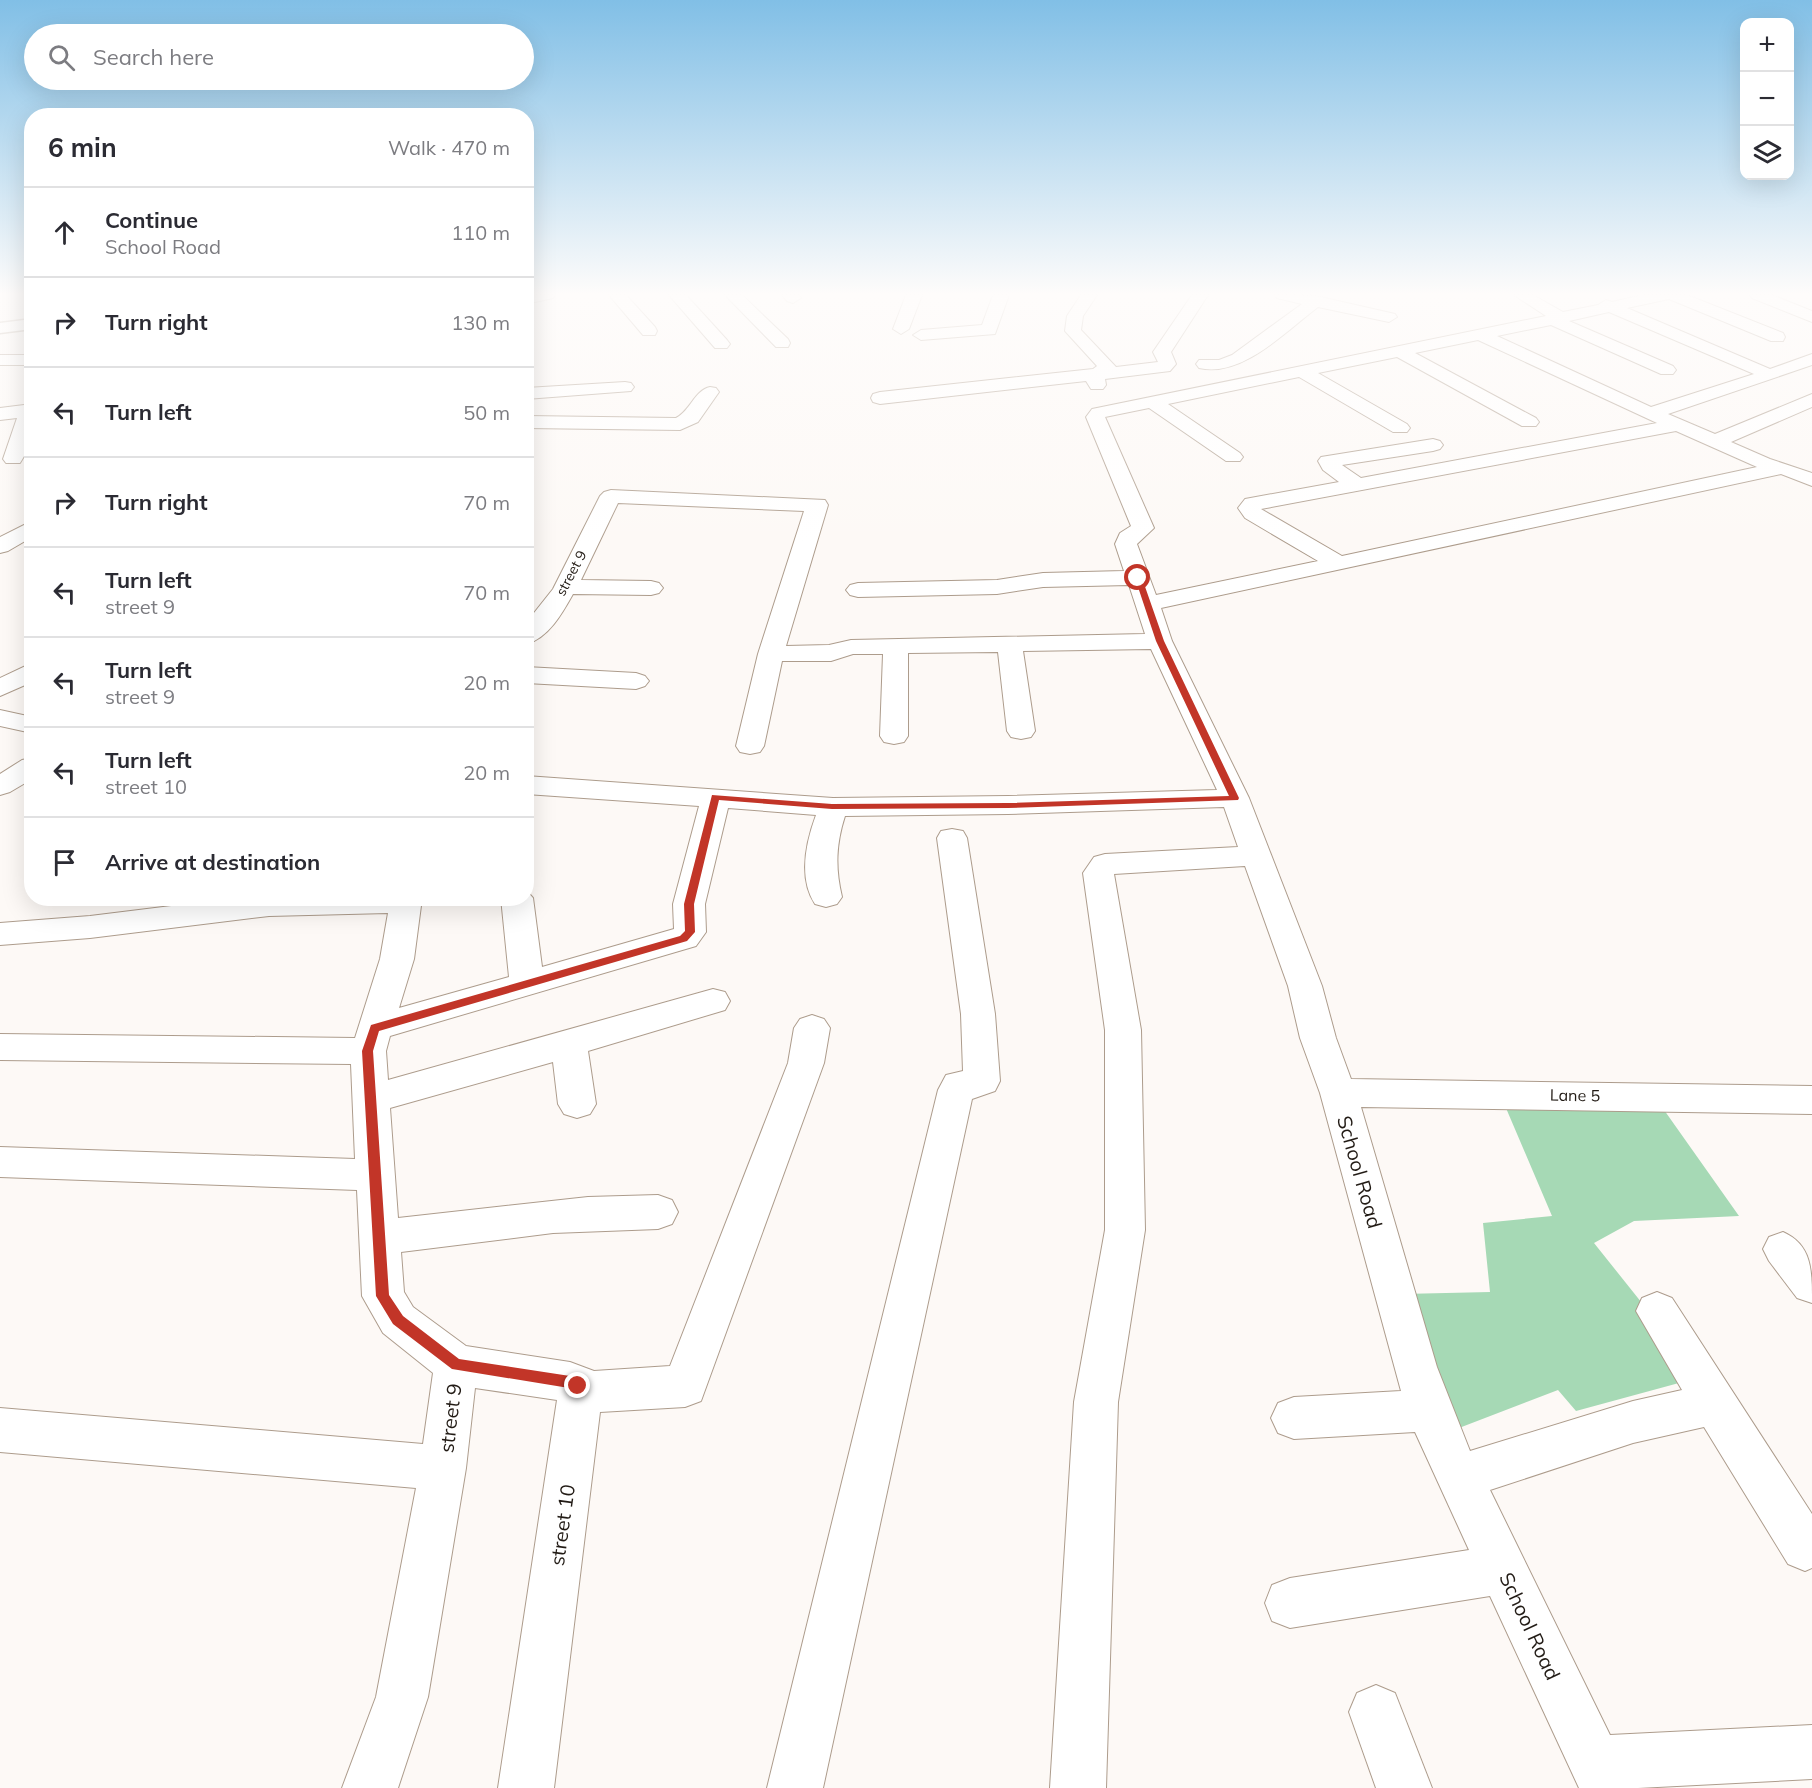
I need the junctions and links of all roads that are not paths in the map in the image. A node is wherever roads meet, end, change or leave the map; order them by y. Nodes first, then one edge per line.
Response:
1 (1058, 378) edge
2 (1096, 378) edge
3 (1270, 378) edge
4 (1313, 378) edge
5 (1449, 378) edge
6 (1574, 378) edge
7 (1760, 378) edge
8 (625, 387) dead end
9 (710, 392) dead end
10 (534, 393) edge
11 (880, 398) dead end
12 (1812, 400) edge
13 (1152, 402) junction
14 (24, 411) edge
15 (1108, 411) junction
16 (0, 414) edge
17 (1651, 414) junction
18 (534, 422) edge
19 (1530, 422) dead end
20 (1679, 425) junction
21 (24, 427) edge
22 (1400, 428) dead end
23 (1716, 441) junction
24 (1432, 445) dead end
25 (1233, 457) dead end
26 (13, 459) dead end
27 (1783, 468) junction
28 (1812, 480) edge
29 (1358, 484) junction
30 (24, 532) edge
31 (0, 546) edge
32 (1338, 563) junction
33 (1138, 577) junction
34 (566, 587) junction
35 (651, 588) dead end
36 (858, 590) dead end
37 (534, 631) edge
38 (1160, 641) junction
39 (1010, 644) junction
40 (896, 646) junction
41 (771, 654) junction
42 (24, 675) edge
43 (534, 675) edge
44 (636, 681) dead end
45 (0, 688) edge
46 (0, 718) edge
47 (24, 723) edge
48 (1022, 731) dead end
49 (894, 736) dead end
50 (750, 746) dead end
51 (24, 771) edge
52 (0, 786) edge
53 (534, 786) edge
54 (716, 797) junction
55 (1235, 798) junction
56 (832, 807) junction
57 (952, 838) dead end
58 (1257, 856) junction
59 (826, 897) dead end
60 (261, 906) edge
61 (405, 906) edge
62 (518, 906) edge
63 (0, 934) edge
64 (527, 982) junction
65 (713, 1001) dead end
66 (812, 1028) dead end
67 (371, 1040) junction
68 (569, 1044) junction
69 (0, 1047) edge
70 (1338, 1093) junction
71 (371, 1099) junction
72 (1812, 1100) edge
73 (577, 1104) dead end
74 (0, 1162) edge
75 (375, 1175) junction
76 (658, 1212) dead end
77 (379, 1238) junction
78 (1783, 1249) dead end
79 (1812, 1285) edge
80 (1657, 1311) dead end
81 (456, 1365) junction
82 (580, 1394) junction
83 (1715, 1403) junction
84 (1431, 1410) junction
85 (1294, 1418) dead end
86 (0, 1430) edge
87 (443, 1468) junction
88 (1460, 1477) junction
89 (1805, 1547) dead end
90 (1504, 1569) junction
91 (1290, 1603) dead end
92 (1376, 1712) dead end
93 (1812, 1752) edge
94 (1601, 1776) edge
95 (370, 1788) edge
96 (526, 1788) edge
97 (795, 1788) edge
98 (1078, 1788) edge
99 (1404, 1788) edge

1 - 11 street
2 - 15 street
3 - 13 street
4 - 22 street
5 - 19 street
6 - 17 street
7 - 17 street
8 - 10 street
9 - 18 street
12 - 23 street
13 - 15 street
13 - 25 street
14 - 16 street
15 - 33 street
17 - 20 street
20 - 23 street
20 - 29 street
21 - 26 street
23 - 27 street
24 - 29 street
27 - 28 street
27 - 32 street
29 - 32 street
30 - 31 street
32 - 33 street
33 - 36 street
33 - 38 street, School Road
34 - 35 street
34 - 37 street, street 9
34 - 41 street, street 9
38 - 39 street
38 - 55 street, School Road
39 - 40 street
39 - 48 street
40 - 41 street
40 - 49 street
41 - 50 street
42 - 45 street
43 - 44 street
46 - 47 street
51 - 52 street
53 - 54 street
54 - 56 street
54 - 64 street
55 - 56 street
55 - 58 street, School Road
56 - 59 street
57 - 97 street
58 - 70 street, School Road
58 - 98 street
60 - 63 street
61 - 67 street, street 9
62 - 64 street
64 - 67 street
65 - 68 street
66 - 82 street
67 - 69 street
67 - 71 street, street 9
68 - 71 street
68 - 73 street
70 - 72 street, Lane 5
70 - 84 street, School Road
71 - 75 street, street 9
74 - 75 street
75 - 77 street, street 9
76 - 77 street
77 - 81 street, street 9
78 - 79 street
80 - 83 street
81 - 82 street
81 - 87 street, street 9
82 - 96 street, street 10
83 - 88 street
83 - 89 street
84 - 85 street
84 - 88 street, School Road
86 - 87 street
87 - 95 street, street 9
88 - 90 street, School Road
90 - 91 street
90 - 94 street, School Road
92 - 99 street
93 - 94 street

